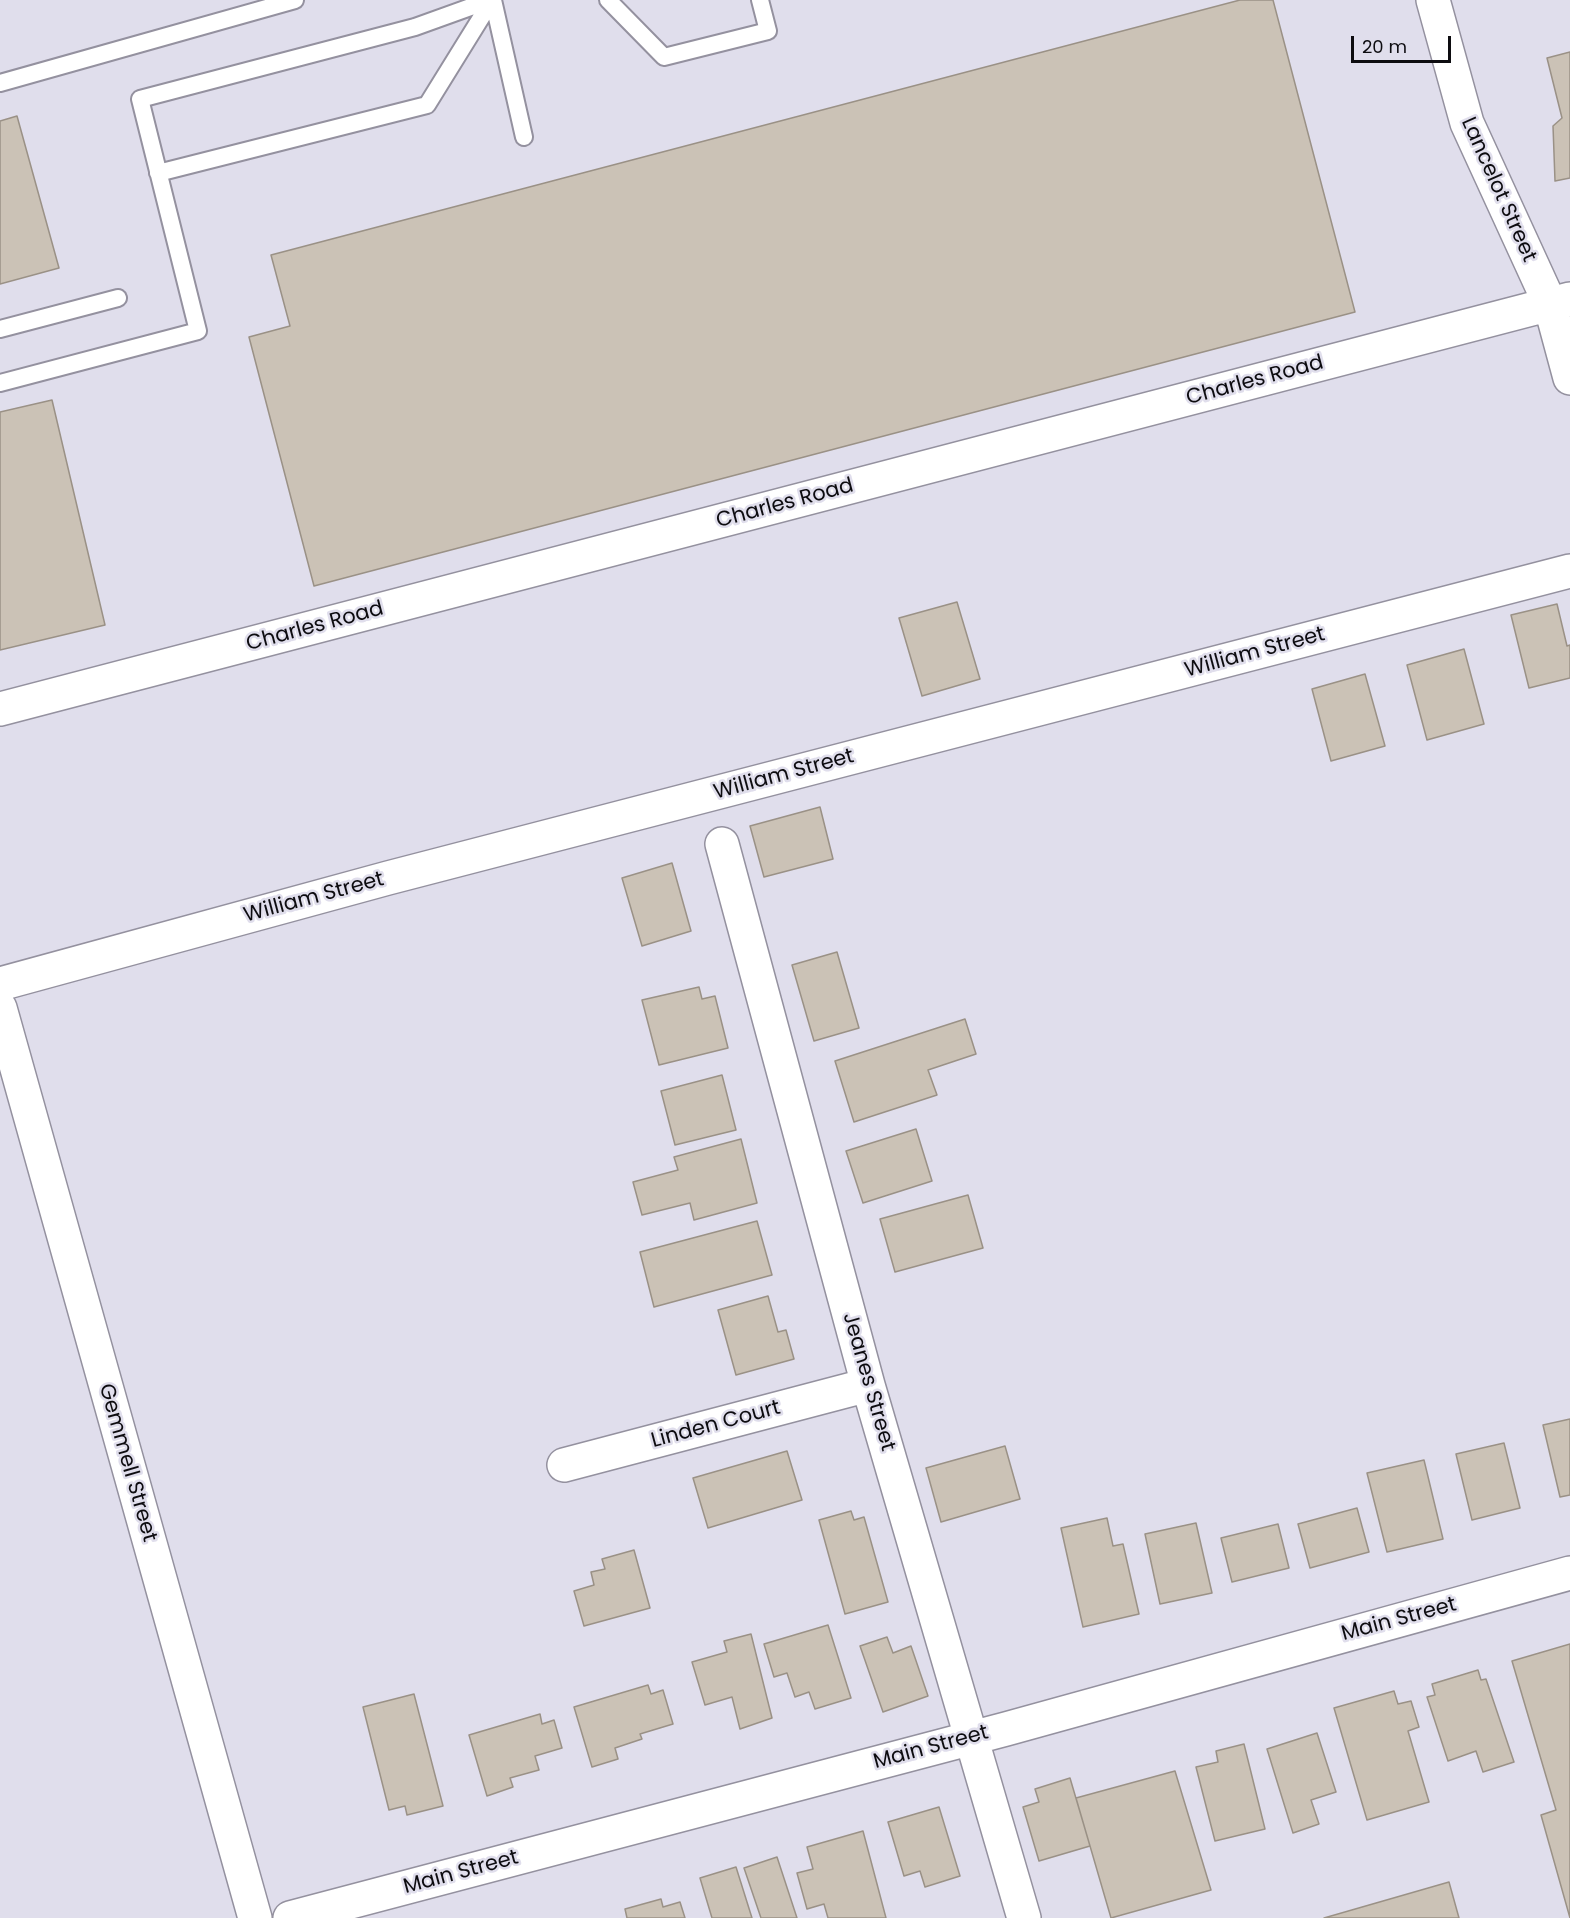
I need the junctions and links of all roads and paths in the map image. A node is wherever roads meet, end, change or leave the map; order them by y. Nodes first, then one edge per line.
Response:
1 (296, 0) edge
2 (492, 0) edge
3 (608, 0) edge
4 (760, 0) edge
5 (1433, 0) edge
6 (0, 83) edge
7 (524, 137) dead end
8 (158, 173) junction
9 (118, 298) dead end
10 (1560, 301) edge
11 (0, 329) edge
12 (1570, 378) edge
13 (0, 383) edge
14 (1570, 571) edge
15 (0, 709) edge
16 (722, 844) dead end
17 (0, 984) edge
18 (0, 1008) edge
19 (868, 1384) junction
20 (564, 1465) dead end
21 (1570, 1573) edge
22 (973, 1737) junction
23 (255, 1918) edge
24 (290, 1918) edge
25 (1024, 1918) edge

1 - 6 lane
2 - 7 lane
2 - 8 lane
2 - 8 lane
3 - 4 lane
5 - 10 street, Lancelot Street
8 - 13 lane
9 - 11 lane
10 - 12 street, Lancelot Street
10 - 15 street, Charles Road
14 - 17 street, William Street
16 - 19 street, Jeanes Street
18 - 23 street, Gemmell Street
19 - 20 street, Linden Court
19 - 22 street, Jeanes Street
21 - 22 street, Main Street
22 - 24 street, Main Street
22 - 25 street, Jeanes Street

